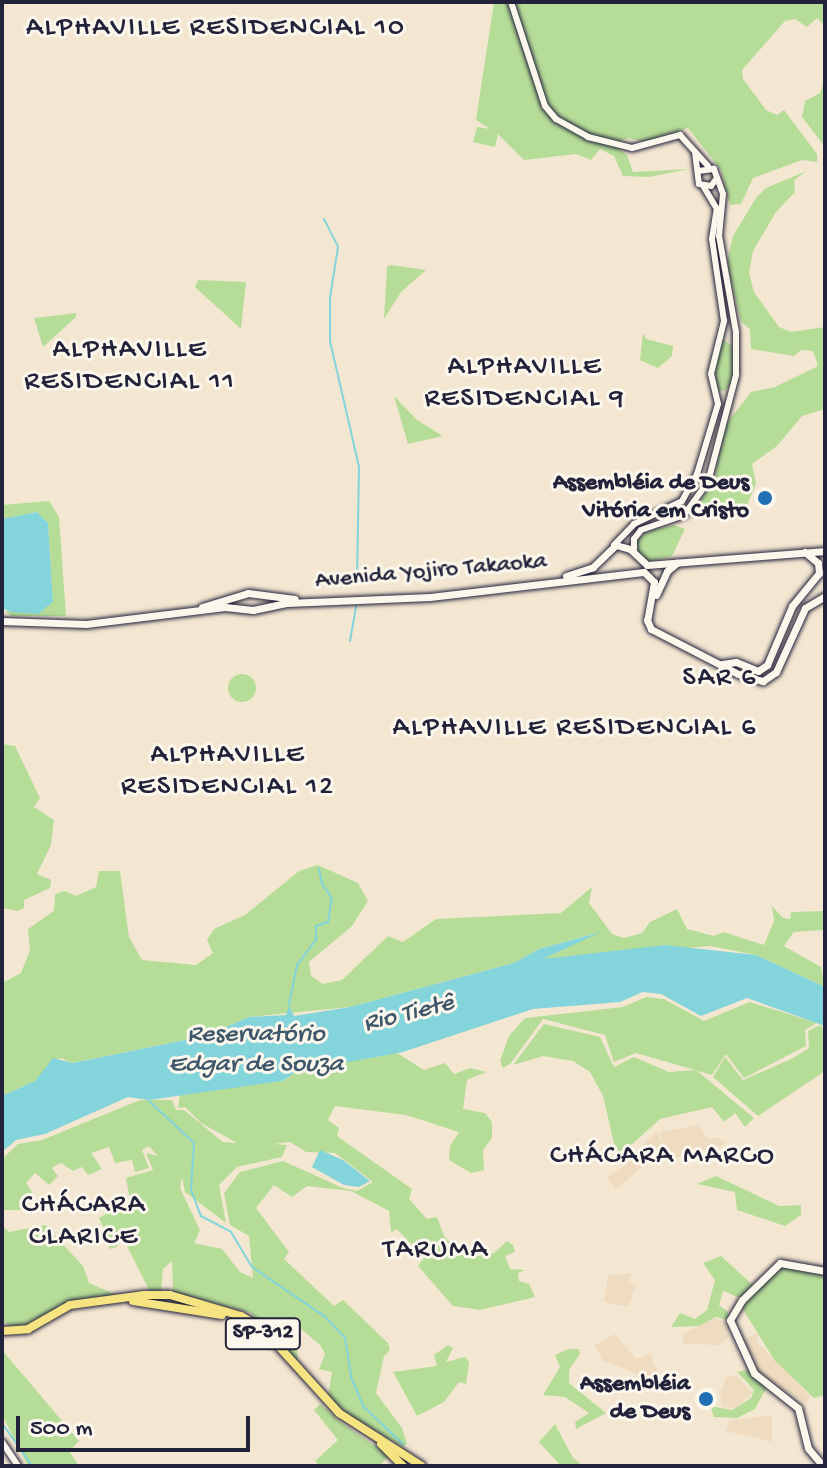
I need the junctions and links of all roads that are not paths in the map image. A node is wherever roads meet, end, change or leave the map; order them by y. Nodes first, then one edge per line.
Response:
1 (511, 2) edge
2 (695, 149) junction
3 (708, 166) junction
4 (698, 171) junction
5 (717, 178) junction
6 (704, 187) junction
7 (721, 339) junction
8 (736, 343) junction
9 (717, 390) junction
10 (732, 391) junction
11 (611, 548) junction
12 (825, 551) edge
13 (805, 552) junction
14 (634, 556) junction
15 (601, 560) junction
16 (679, 562) junction
17 (822, 570) edge
18 (625, 574) junction
19 (610, 575) junction
20 (264, 595) junction
21 (236, 596) junction
22 (825, 596) edge
23 (797, 598) junction
24 (240, 608) junction
25 (263, 608) junction
26 (169, 615) junction
27 (648, 615) junction
28 (2, 622) edge
29 (789, 640) junction
30 (722, 664) junction
31 (825, 1271) edge
32 (180, 1298) junction
33 (155, 1299) junction
34 (177, 1310) junction
35 (2, 1333) edge
36 (2, 1442) edge
37 (411, 1452) junction
38 (18, 1466) edge
39 (404, 1466) edge
40 (422, 1466) edge
41 (823, 1466) edge

1 - 2 street
2 - 3 street
2 - 4 street
3 - 4 street
3 - 5 street
4 - 6 street
5 - 6 street
5 - 8 street
6 - 7 street
7 - 8 street
7 - 9 street
8 - 10 street
9 - 10 street
9 - 11 street
10 - 14 street
11 - 14 main road
11 - 15 main road
12 - 13 main road
13 - 16 main road
13 - 17 main road
14 - 16 main road
14 - 18 main road
15 - 19 main road
15 - 20 main road, Avenida Yojiro Takaoka
16 - 27 main road
17 - 23 main road
18 - 19 main road, Avenida Yojiro Takaoka
18 - 27 main road
19 - 25 main road, Avenida Yojiro Takaoka
20 - 21 main road, Avenida Yojiro Takaoka
20 - 25 main road
21 - 24 main road
21 - 26 main road, Avenida Yojiro Takaoka
22 - 29 main road
23 - 29 main road
23 - 30 main road
24 - 25 main road, Avenida Yojiro Takaoka
24 - 26 main road, Avenida Yojiro Takaoka
26 - 28 main road
27 - 30 main road
29 - 30 main road
31 - 41 main road
32 - 33 main road, SP-312
32 - 34 main road
32 - 37 main road, SP-312
33 - 34 main road, SP-312
33 - 35 main road, SP-312
34 - 39 main road, SP-312
36 - 38 street
37 - 39 main road
37 - 40 main road

